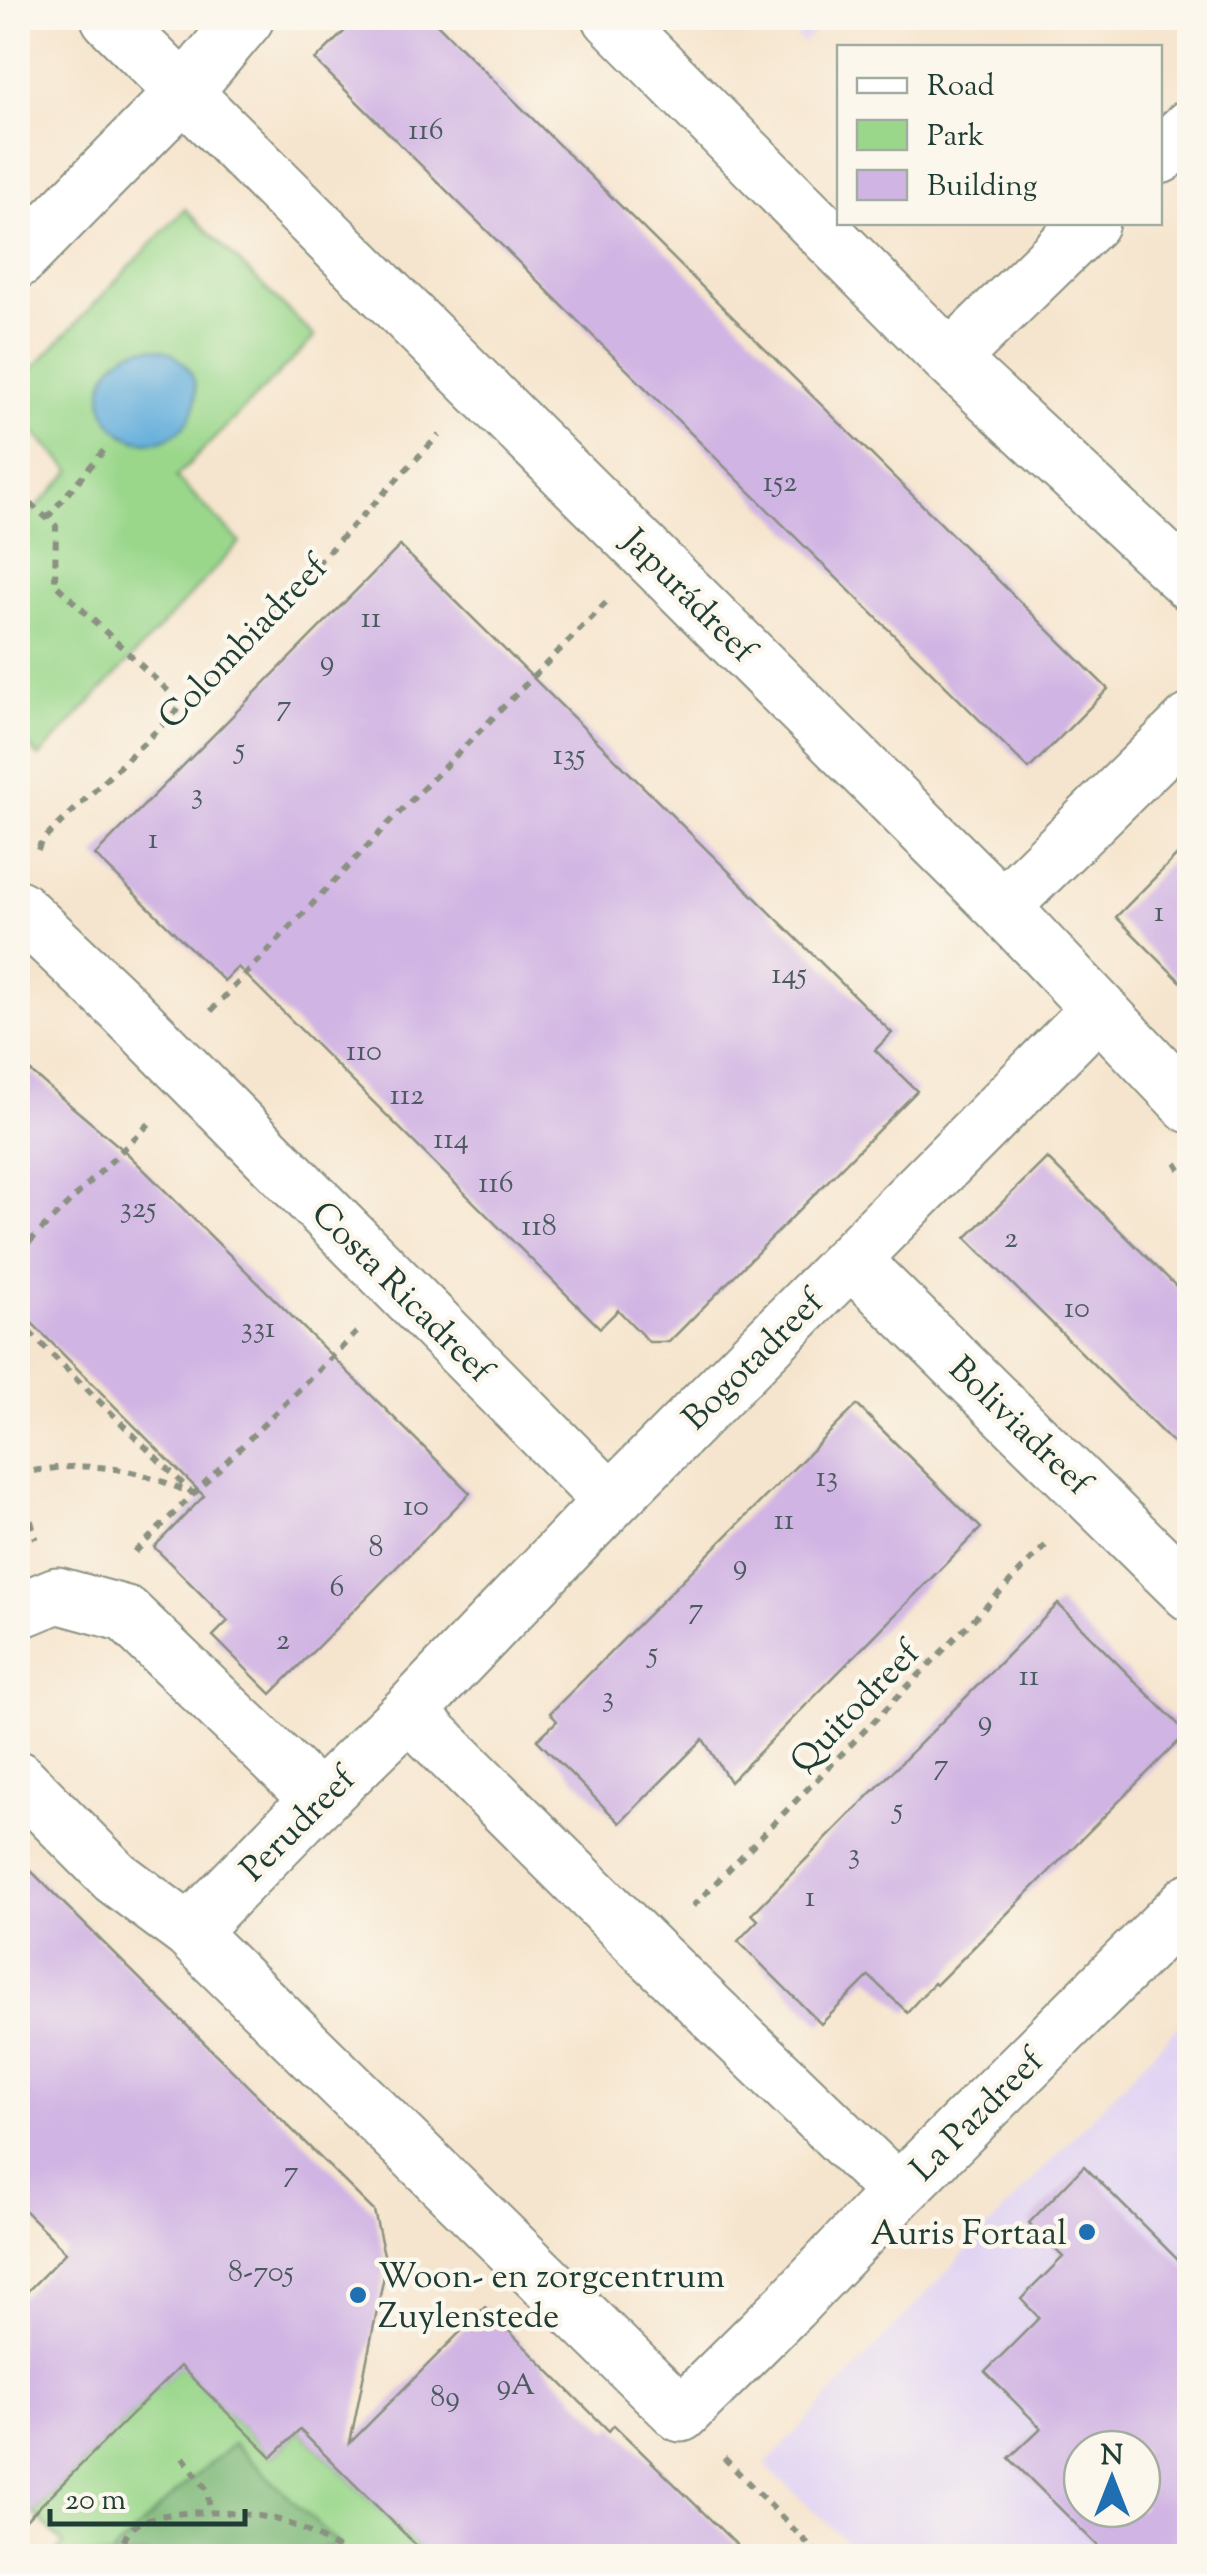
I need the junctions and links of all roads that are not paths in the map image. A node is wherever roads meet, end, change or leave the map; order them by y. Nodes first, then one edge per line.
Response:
1 (109, 18) edge
2 (246, 18) edge
3 (611, 18) edge
4 (185, 91) junction
5 (1190, 127) edge
6 (1162, 154) edge
7 (1088, 225) edge
8 (18, 260) edge
9 (950, 359) junction
10 (1190, 584) edge
11 (1190, 722) edge
12 (18, 908) edge
13 (1002, 908) junction
14 (1098, 1010) junction
15 (1190, 1105) edge
16 (851, 1259) junction
17 (611, 1501) junction
18 (1190, 1593) edge
19 (18, 1611) edge
20 (409, 1712) junction
21 (18, 1778) edge
22 (320, 1800) junction
23 (1190, 1901) edge
24 (189, 1932) junction
25 (898, 2192) junction

1 - 4 street, Japurádreef
2 - 4 street
3 - 9 street
4 - 8 street
4 - 13 street, Japurádreef
5 - 6 street
7 - 9 street
9 - 10 street
11 - 13 street
12 - 17 street, Costa Ricadreef
13 - 14 street, Japurádreef
14 - 15 street, Japurádreef
14 - 16 street, Bogotadreef
16 - 17 street, Bogotadreef
16 - 18 street, Boliviadreef
17 - 20 street, Bogotadreef
19 - 22 street
20 - 22 street, Perudreef
20 - 25 street
21 - 24 street
22 - 24 street, Perudreef
23 - 25 street, La Pazdreef
24 - 25 street, La Pazdreef

